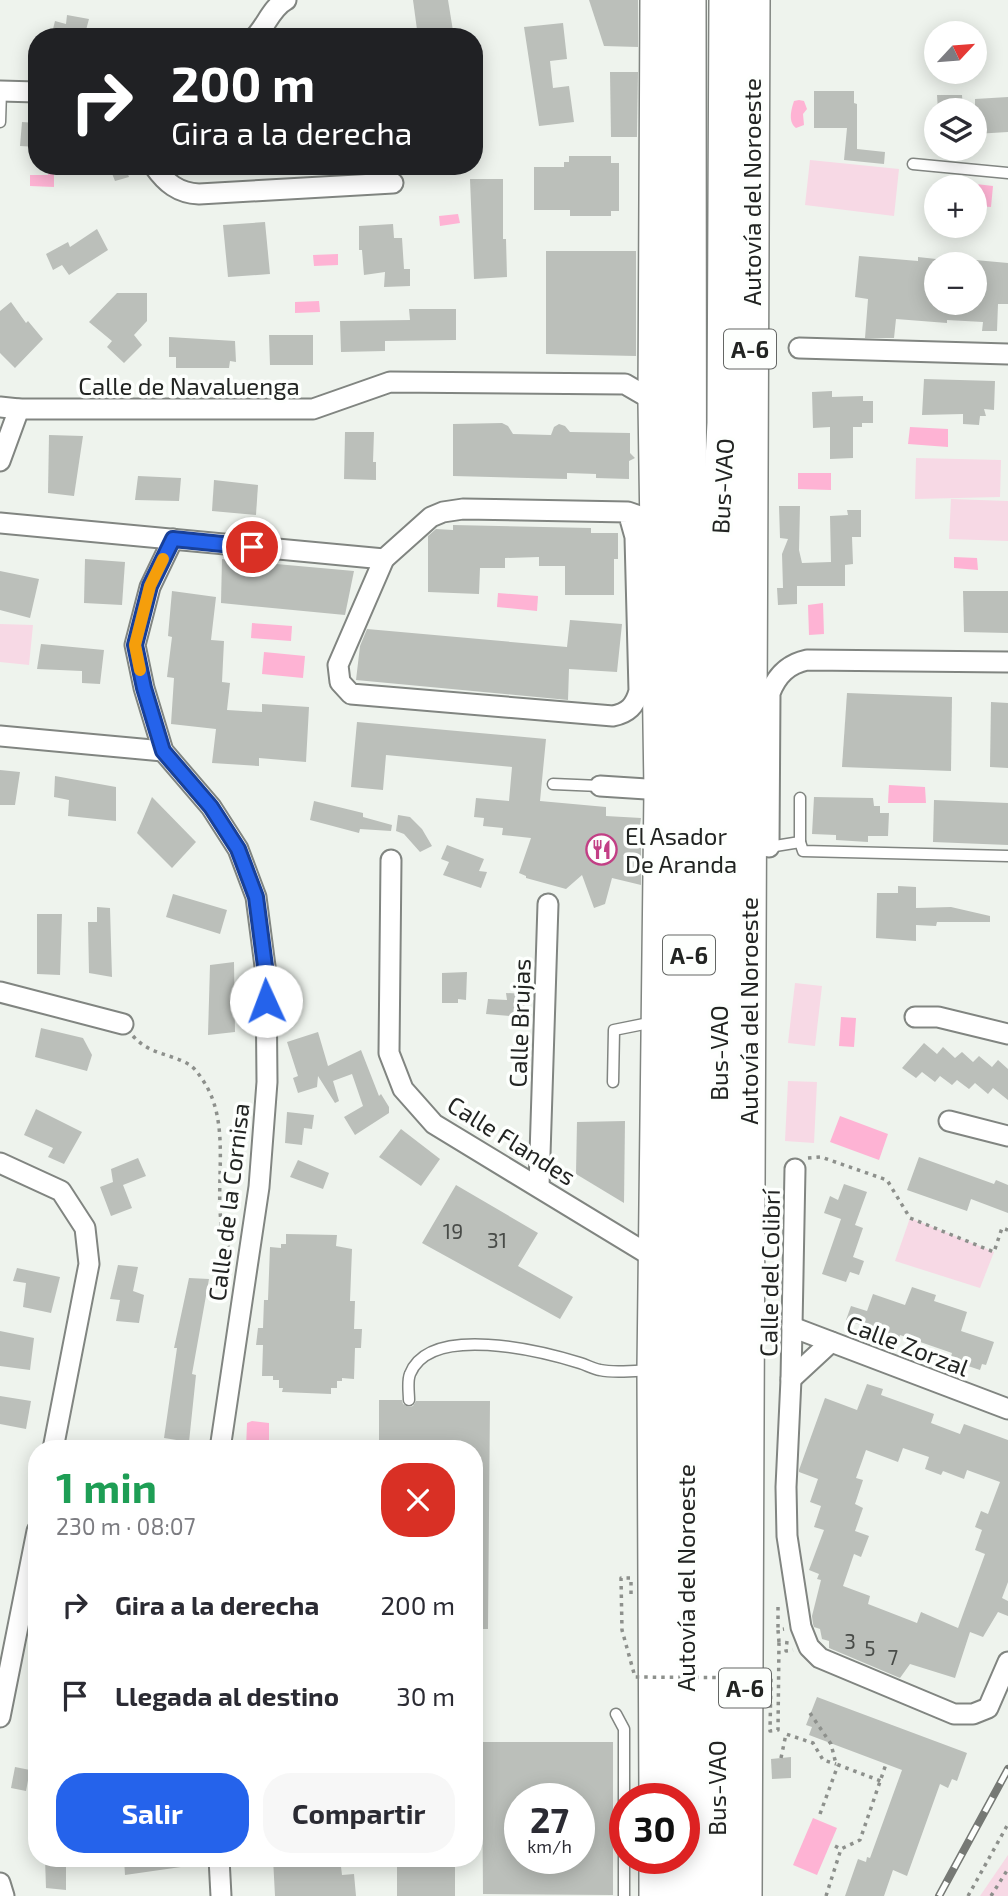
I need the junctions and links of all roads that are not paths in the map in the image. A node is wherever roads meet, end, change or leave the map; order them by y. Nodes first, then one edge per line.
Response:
1 (727, 0) edge
2 (752, 0) edge
3 (281, 1) edge
4 (687, 3) edge
5 (263, 28) edge
6 (1, 91) edge
7 (28, 92) edge
8 (0, 122) edge
9 (913, 164) dead end
10 (1008, 173) edge
11 (160, 175) edge
12 (393, 183) dead end
13 (799, 348) dead end
14 (1008, 354) edge
15 (657, 360) junction
16 (625, 384) junction
17 (656, 402) junction
18 (9, 408) edge
19 (0, 461) edge
20 (643, 517) junction
21 (0, 523) edge
22 (719, 536) junction
23 (173, 539) junction
24 (384, 559) junction
25 (1008, 662) edge
26 (0, 736) edge
27 (163, 751) junction
28 (553, 783) dead end
29 (600, 786) joint
30 (662, 790) junction
31 (800, 798) dead end
32 (784, 844) junction
33 (1008, 856) edge
34 (391, 860) dead end
35 (548, 904) dead end
36 (0, 992) edge
37 (915, 1017) dead end
38 (658, 1021) junction
39 (122, 1024) road end
40 (1008, 1034) edge
41 (613, 1082) dead end
42 (949, 1121) dead end
43 (1008, 1136) edge
44 (0, 1163) edge
45 (795, 1169) road end
46 (539, 1186) junction
47 (657, 1219) junction
48 (619, 1235) junction
49 (656, 1259) junction
50 (792, 1327) junction
51 (831, 1342) junction
52 (655, 1370) junction
53 (791, 1379) junction
54 (409, 1401) dead end
55 (1008, 1409) edge
56 (55, 1440) edge
57 (221, 1440) edge
58 (746, 1479) junction
59 (28, 1576) edge
60 (1008, 1662) edge
61 (616, 1714) dead end
62 (0, 1717) edge
63 (655, 1783) edge
64 (219, 1867) edge
65 (651, 1874) edge
66 (657, 1874) edge
67 (0, 1883) edge
68 (4, 1896) edge
69 (221, 1896) edge
70 (624, 1896) edge
71 (650, 1896) edge
72 (657, 1896) edge
73 (684, 1896) edge
74 (715, 1896) edge
75 (744, 1896) edge

1 - 22 highway, Bus-VAO
2 - 58 highway, Autovía del Noroeste / A-6
3 - 5 street
4 - 15 highway
4 - 22 highway
4 - 73 highway, Autovía del Noroeste / A-6
6 - 7 street
6 - 8 lane
9 - 10 lane
11 - 12 street
13 - 14 street
15 - 16 street
15 - 17 highway
16 - 17 street, Calle de Navaluenga
16 - 18 street, Calle de Navaluenga
17 - 20 highway
18 - 19 street
20 - 24 street
20 - 24 street
20 - 30 highway
21 - 23 street
22 - 74 highway, Bus-VAO
23 - 24 street
23 - 27 street, Calle de la Cornisa
25 - 32 street
26 - 27 street
27 - 57 street, Calle de la Cornisa
28 - 29 lane
29 - 30 street
30 - 38 highway
31 - 32 lane
32 - 33 lane
32 - 58 highway
34 - 46 street, Calle Flandes
35 - 46 street, Calle Brujas
36 - 39 street
37 - 40 street
38 - 41 lane
38 - 47 highway
42 - 43 street
44 - 56 street
45 - 50 street, Calle del Colibrí
46 - 48 street, Calle Flandes
47 - 48 street
47 - 49 highway
48 - 49 street, Calle Flandes
49 - 52 highway
50 - 51 street, Calle Zorzal
50 - 53 street, Calle del Colibrí
51 - 53 street, Calle del Colibrí
51 - 55 street, Calle Zorzal
52 - 54 lane
52 - 63 highway
53 - 60 street, Calle del Colibrí
58 - 75 highway, Autovía del Noroeste / A-6
59 - 62 street
61 - 70 lane
64 - 69 street
65 - 71 street
66 - 72 highway
67 - 68 street

